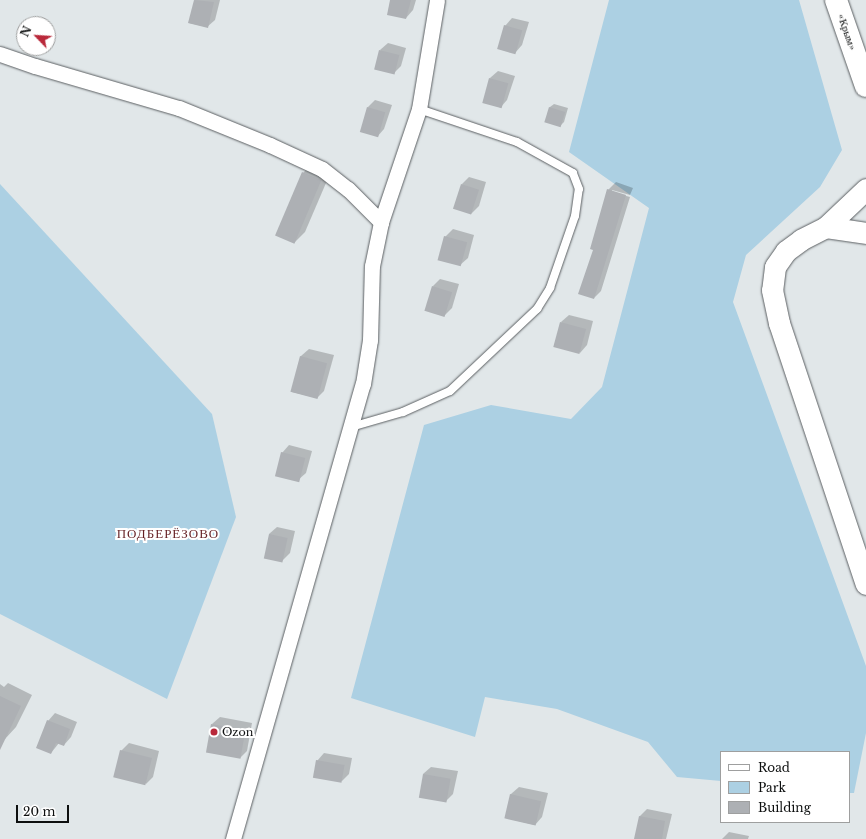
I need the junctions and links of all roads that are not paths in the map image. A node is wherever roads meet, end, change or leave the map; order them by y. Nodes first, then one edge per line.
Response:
1 (437, 0) edge
2 (836, 0) edge
3 (0, 54) edge
4 (866, 86) edge
5 (419, 109) junction
6 (866, 189) edge
7 (381, 222) junction
8 (826, 227) junction
9 (866, 232) edge
10 (351, 427) junction
11 (866, 584) edge
12 (234, 839) edge

1 - 5 street
2 - 4 highway, «Крым»
3 - 7 street
5 - 7 street
5 - 10 lane
6 - 8 main road
7 - 10 street
8 - 9 main road
8 - 11 main road
10 - 12 street

